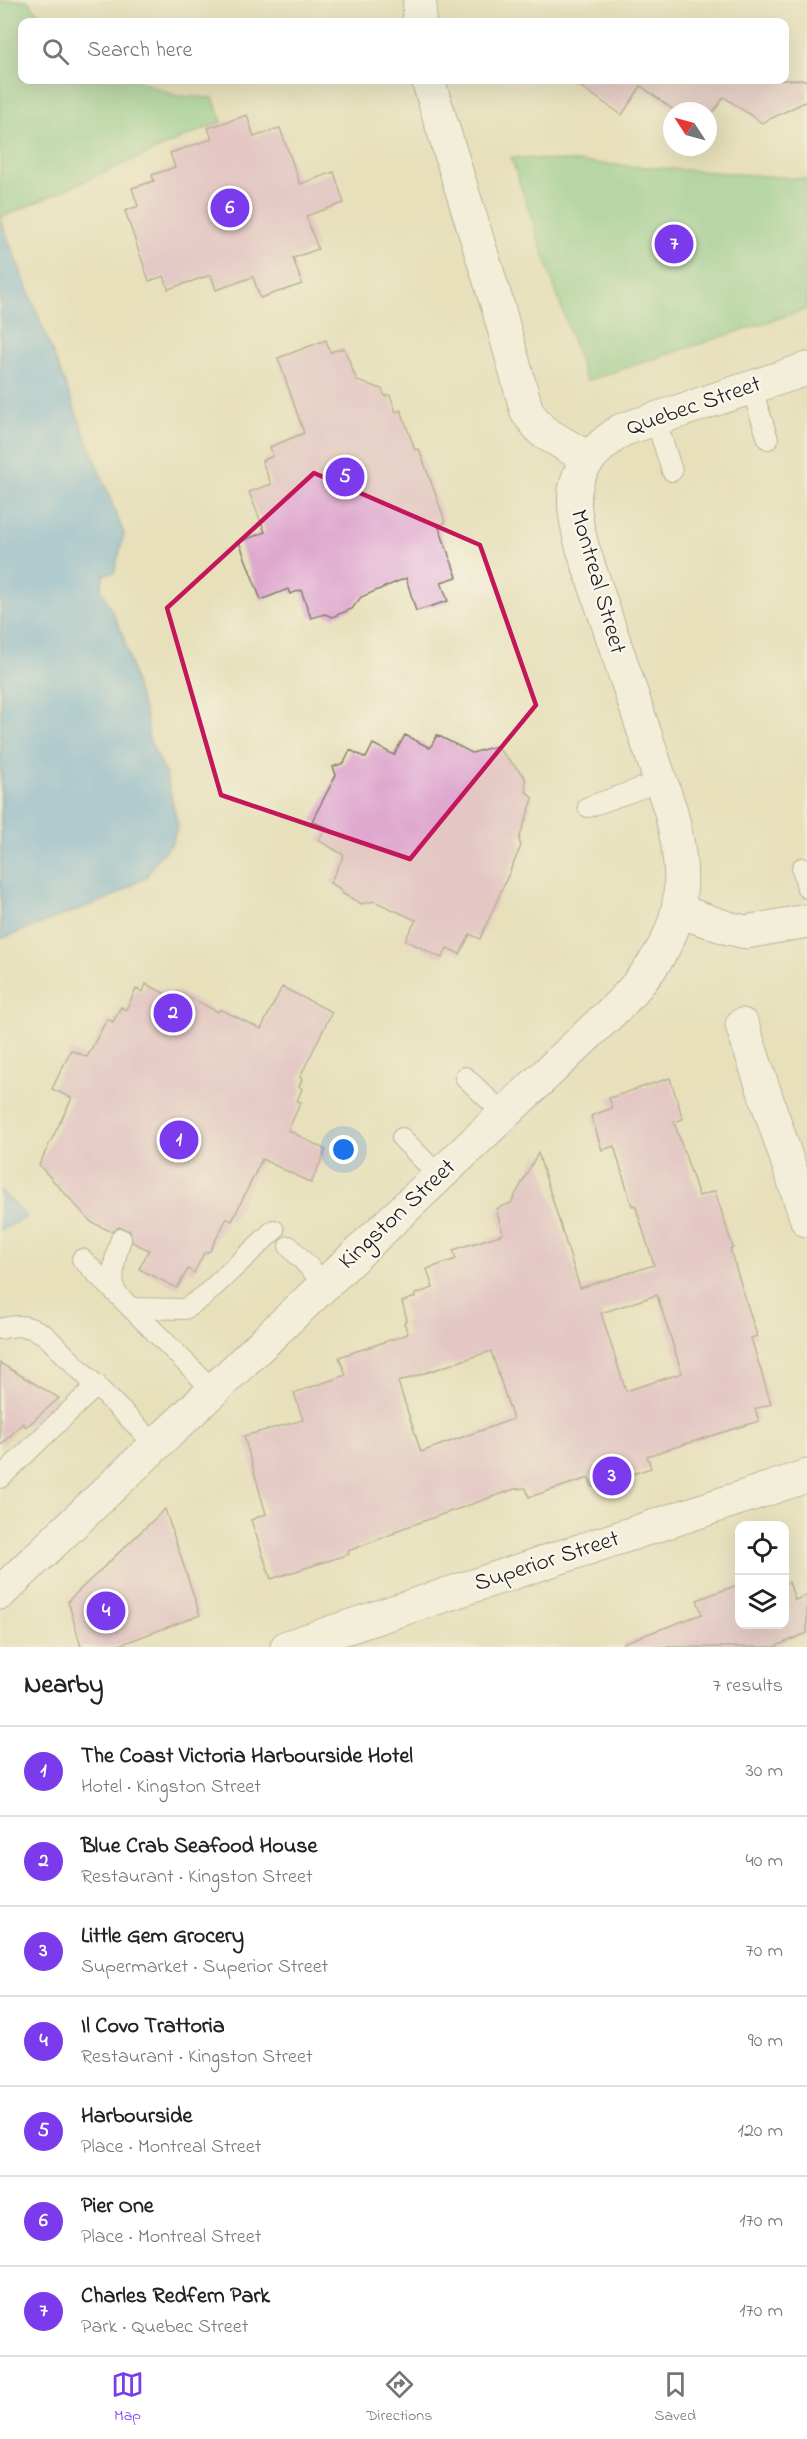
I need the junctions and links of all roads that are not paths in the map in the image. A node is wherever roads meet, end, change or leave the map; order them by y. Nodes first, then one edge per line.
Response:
1 (420, 0) edge
2 (419, 18) edge
3 (429, 84) edge
4 (807, 369) edge
5 (751, 387) junction
6 (655, 417) junction
7 (768, 439) dead end
8 (589, 459) junction
9 (672, 471) dead end
10 (661, 781) junction
11 (588, 807) dead end
12 (802, 868) dead end
13 (807, 888) edge
14 (679, 910) junction
15 (807, 921) edge
16 (742, 1025) dead end
17 (465, 1077) dead end
18 (504, 1114) junction
19 (402, 1138) dead end
20 (439, 1176) junction
21 (807, 1220) edge
22 (274, 1230) dead end
23 (121, 1239) dead end
24 (289, 1246) dead end
25 (82, 1259) dead end
26 (325, 1284) junction
27 (114, 1291) junction
28 (131, 1308) junction
29 (0, 1329) edge
30 (97, 1385) junction
31 (213, 1390) junction
32 (156, 1445) junction
33 (807, 1476) edge
34 (0, 1478) edge
35 (0, 1593) edge
36 (287, 1647) edge

1 - 2 street
3 - 8 street
4 - 5 street, Quebec Street
5 - 6 street, Quebec Street
5 - 7 lane
6 - 8 street, Quebec Street
6 - 9 lane
8 - 10 street, Montreal Street
10 - 11 lane
10 - 14 street, Montreal Street
12 - 13 lane
14 - 15 street
14 - 18 street, Kingston Street
16 - 21 street
17 - 18 lane
18 - 20 street, Kingston Street
19 - 20 lane
20 - 26 street, Kingston Street
22 - 28 lane
23 - 27 lane
24 - 26 lane
25 - 27 lane
26 - 31 street, Kingston Street
27 - 28 lane
28 - 31 lane
29 - 30 lane
30 - 32 lane
30 - 34 lane
31 - 32 street, Kingston Street
32 - 35 street, Kingston Street
33 - 36 street, Superior Street

